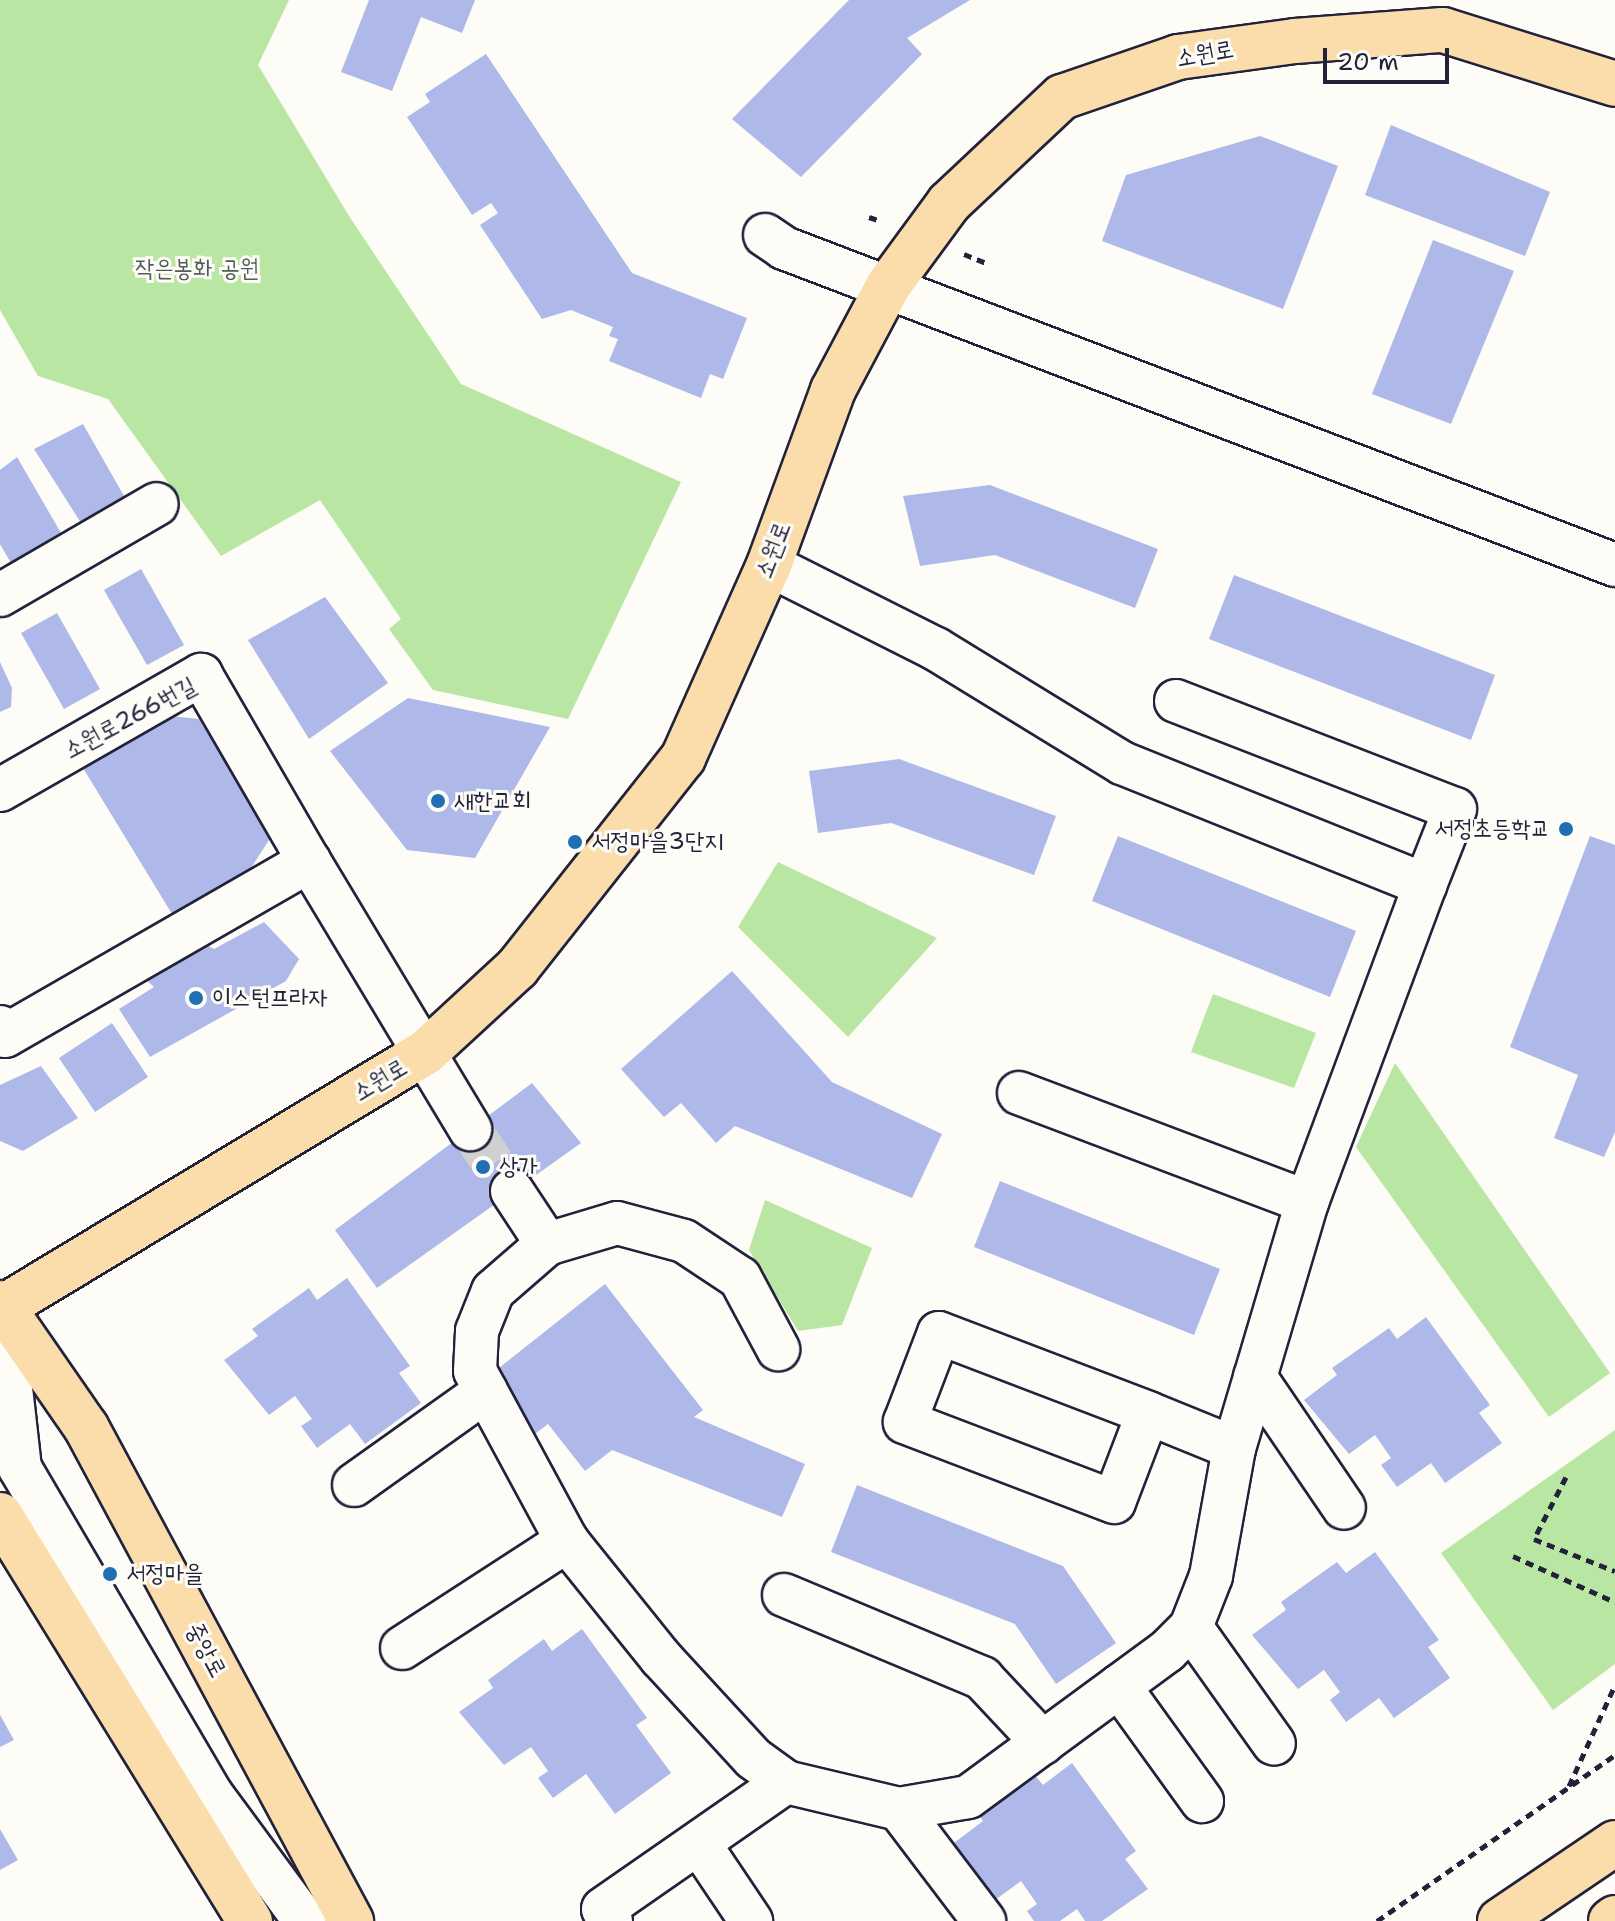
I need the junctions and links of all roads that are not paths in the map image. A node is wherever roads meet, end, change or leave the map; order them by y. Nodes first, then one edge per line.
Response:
1 (1615, 84) edge
2 (765, 235) dead end
3 (888, 286) junction
4 (157, 504) dead end
5 (769, 565) junction
6 (1615, 565) edge
7 (0, 595) edge
8 (1176, 701) dead end
9 (0, 790) edge
10 (309, 861) junction
11 (1425, 885) junction
12 (0, 1027) edge
13 (426, 1052) junction
14 (1019, 1093) dead end
15 (470, 1129) tunnel mouth
16 (512, 1191) tunnel mouth
17 (1307, 1202) junction
18 (547, 1244) junction
19 (1, 1307) edge
20 (778, 1349) dead end
21 (1255, 1377) junction
22 (486, 1391) junction
23 (1148, 1413) junction
24 (1234, 1448) junction
25 (354, 1485) dead end
26 (1344, 1508) dead end
27 (0, 1515) edge
28 (567, 1541) junction
29 (784, 1595) dead end
30 (1191, 1627) junction
31 (402, 1648) dead end
32 (1119, 1686) junction
33 (1043, 1743) junction
34 (1274, 1744) dead end
35 (786, 1782) junction
36 (1202, 1801) dead end
37 (899, 1809) junction
38 (1615, 1843) edge
39 (700, 1845) junction
40 (250, 1921) edge
41 (305, 1921) edge
42 (351, 1921) edge
43 (611, 1921) edge
44 (751, 1921) edge
45 (984, 1921) edge
46 (1500, 1921) edge

1 - 3 main road, 소원로
2 - 3 street
3 - 5 main road, 소원로
3 - 6 street
4 - 7 street
5 - 11 street
5 - 13 main road, 소원로
8 - 11 street
9 - 10 street, 소원로266번길
10 - 12 street
10 - 13 street, 소원로266번길
11 - 17 street
13 - 15 street, 소원로266번길
13 - 19 main road, 소원로
14 - 17 street
16 - 18 street
17 - 21 street
18 - 20 street
18 - 22 street
19 - 41 street
19 - 42 main road, 중앙로
21 - 24 street
21 - 26 street
22 - 25 street
22 - 28 street
23 - 23 street
23 - 24 street
24 - 30 street
27 - 40 main road
28 - 31 street
28 - 35 street
29 - 33 street
30 - 32 street
30 - 34 street
32 - 33 street
32 - 36 street
33 - 37 street
35 - 37 street
35 - 39 street
37 - 45 street
38 - 46 main road
39 - 43 street
39 - 44 street

